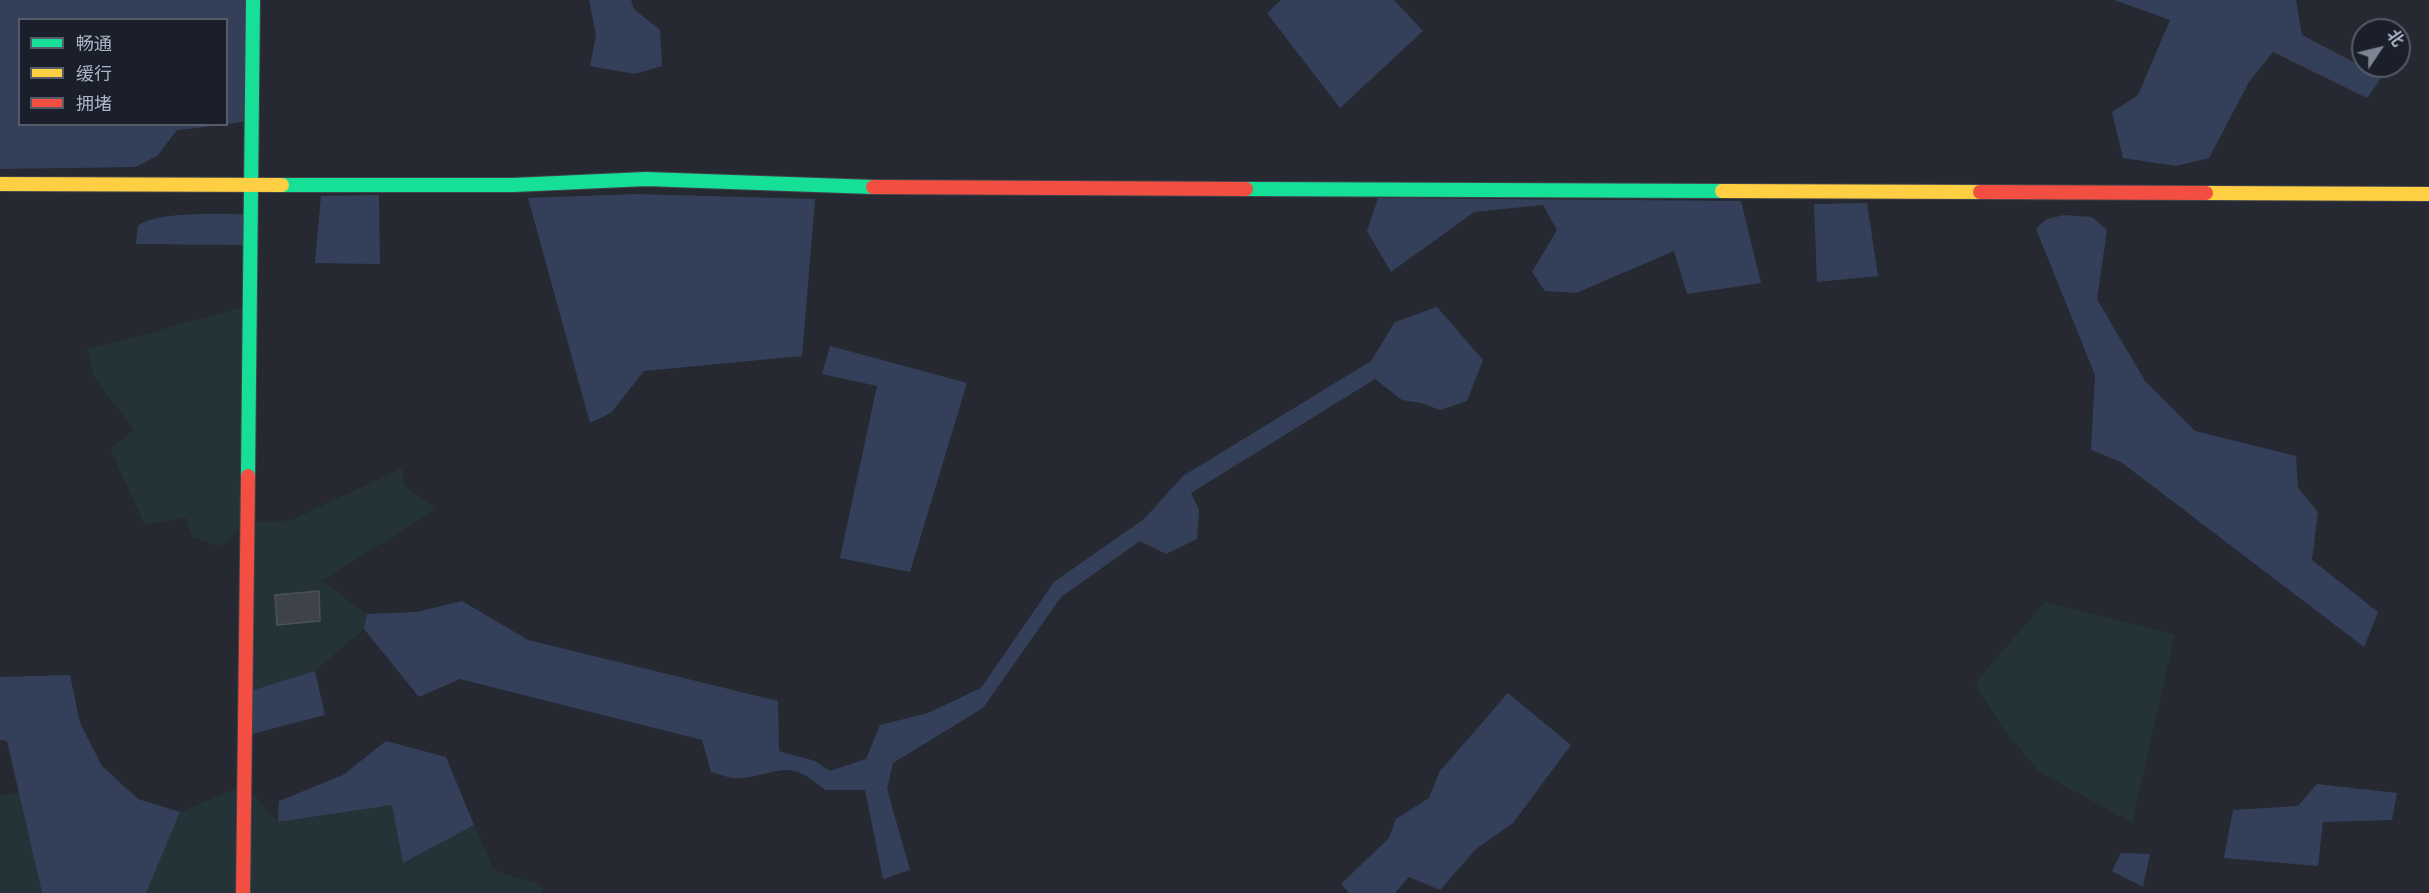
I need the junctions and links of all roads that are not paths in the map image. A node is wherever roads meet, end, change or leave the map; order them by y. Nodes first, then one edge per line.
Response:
1 (254, 0) edge
2 (0, 183) edge
3 (252, 185) junction
4 (2429, 194) edge
5 (243, 893) edge

1 - 3 street
2 - 3 street
3 - 4 street
3 - 5 street

